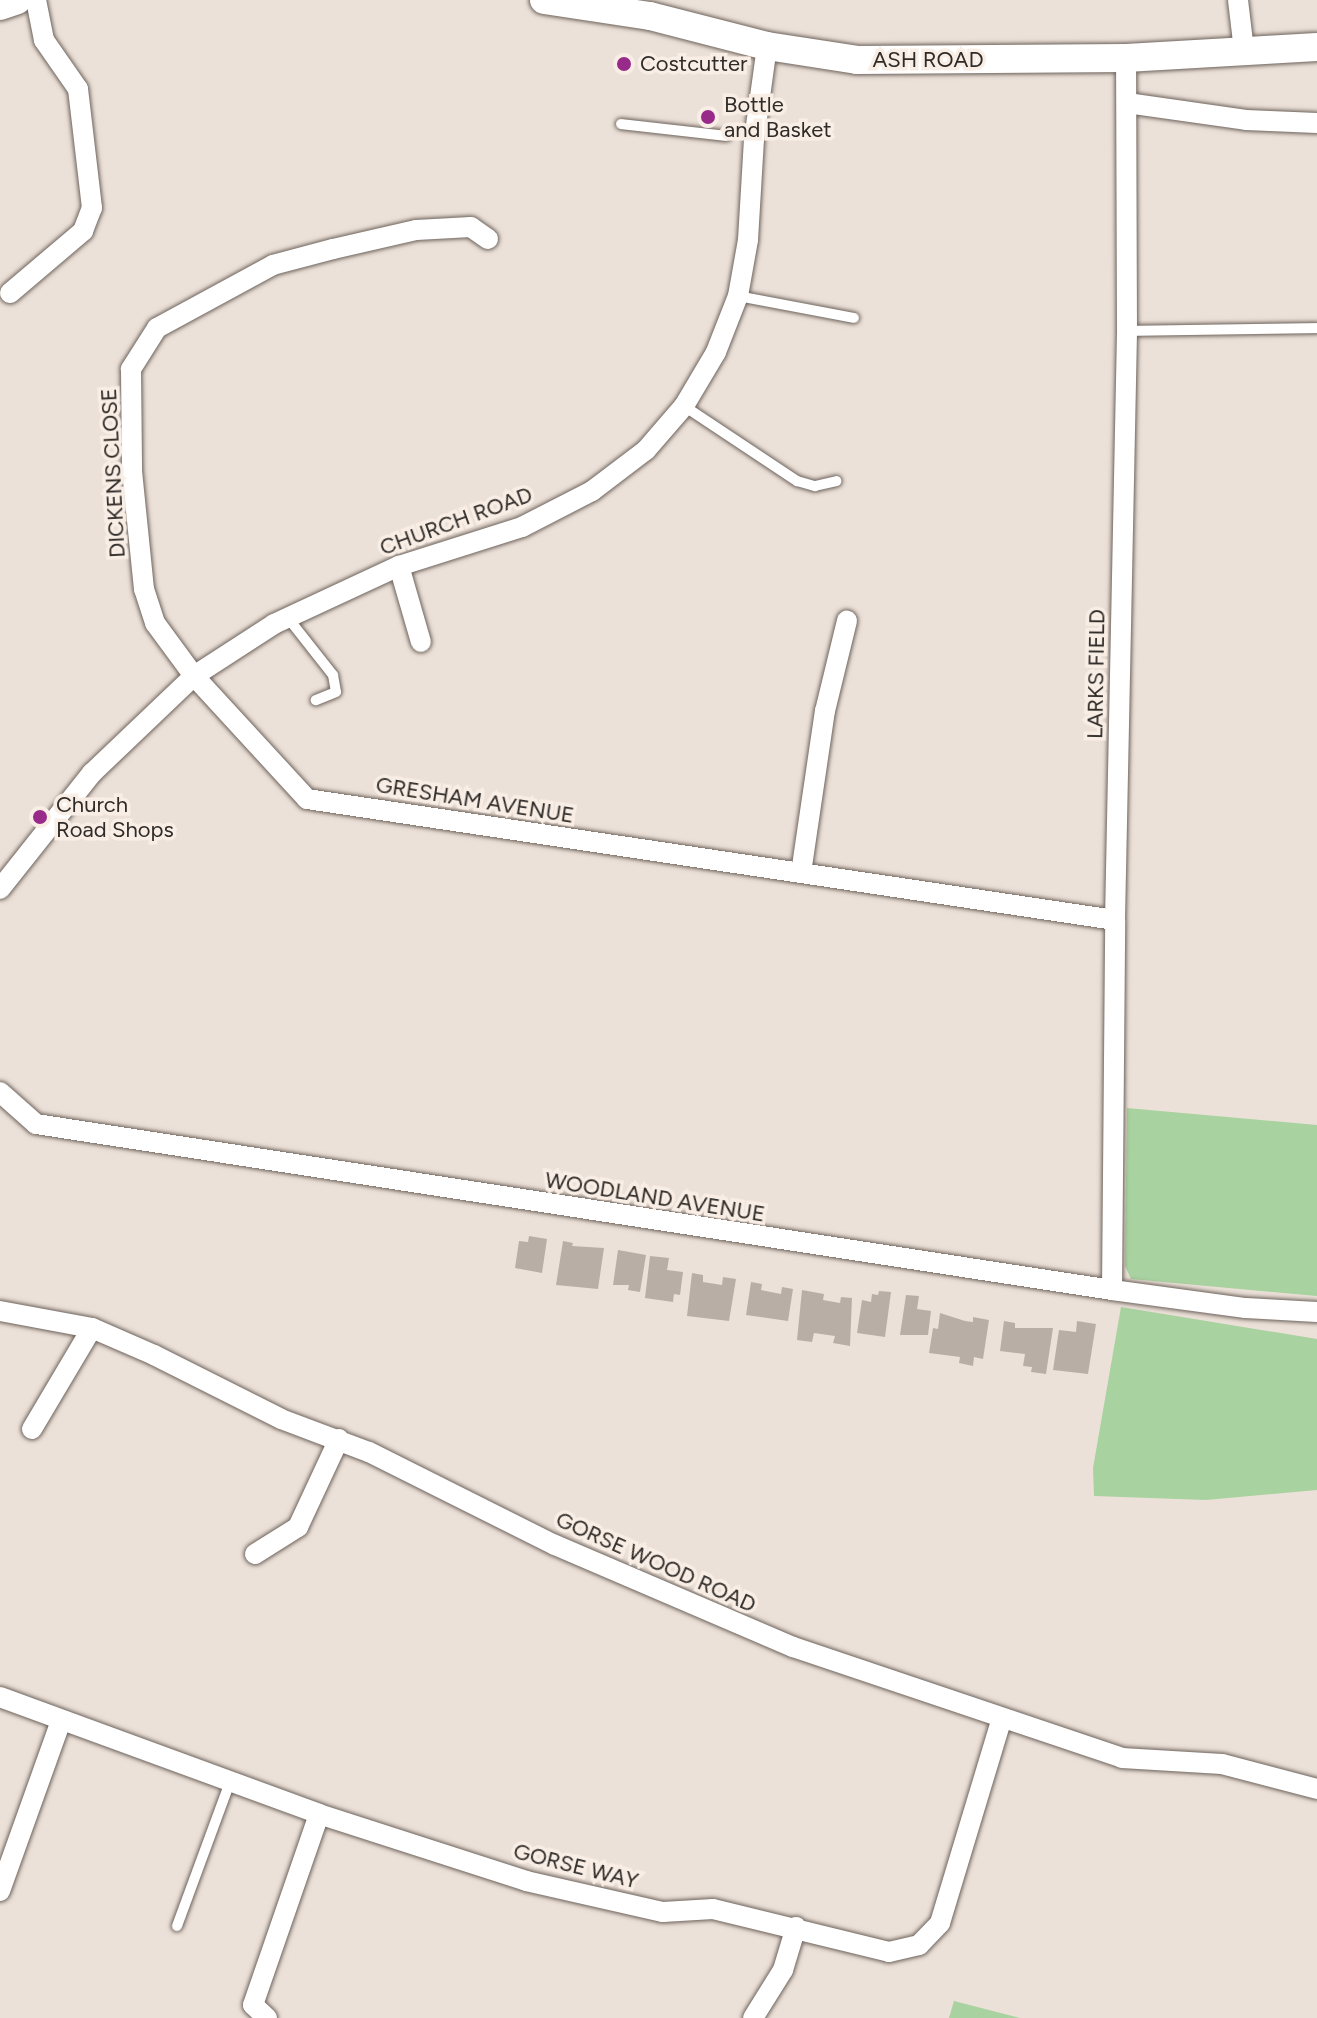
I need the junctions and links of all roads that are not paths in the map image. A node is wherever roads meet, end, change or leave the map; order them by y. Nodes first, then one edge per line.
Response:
1 (17, 0) edge
2 (36, 0) edge
3 (544, 0) edge
4 (1238, 0) edge
5 (0, 6) edge
6 (767, 46) junction
7 (1317, 47) edge
8 (1244, 50) junction
9 (1126, 58) junction
10 (1127, 103) junction
11 (1317, 123) edge
12 (621, 124) dead end
13 (726, 136) dead end
14 (488, 239) dead end
15 (10, 293) dead end
16 (738, 296) junction
17 (854, 318) dead end
18 (1317, 328) edge
19 (1127, 331) junction
20 (684, 406) junction
21 (836, 481) dead end
22 (399, 566) junction
23 (288, 618) junction
24 (847, 621) dead end
25 (421, 642) dead end
26 (194, 676) junction
27 (316, 700) dead end
28 (801, 873) junction
29 (0, 889) edge
30 (1115, 920) junction
31 (0, 1092) edge
32 (1112, 1290) junction
33 (0, 1311) edge
34 (1317, 1312) edge
35 (92, 1328) junction
36 (32, 1429) dead end
37 (339, 1439) junction
38 (255, 1554) dead end
39 (0, 1697) edge
40 (1002, 1718) junction
41 (61, 1721) junction
42 (230, 1782) junction
43 (1317, 1788) edge
44 (319, 1814) junction
45 (0, 1891) edge
46 (177, 1926) dead end
47 (796, 1927) junction
48 (267, 2018) edge
49 (753, 2018) edge

1 - 5 street
2 - 15 street
3 - 6 street, ASH ROAD
4 - 8 street
6 - 9 street, ASH ROAD
6 - 16 street, CHURCH ROAD
7 - 8 street, ASH ROAD
8 - 9 street, ASH ROAD
9 - 10 street, LARKS FIELD
10 - 11 street
10 - 19 street, LARKS FIELD
12 - 13 lane
14 - 26 street, DICKENS CLOSE
16 - 17 lane
16 - 20 street, CHURCH ROAD
18 - 19 lane
19 - 30 street, LARKS FIELD
20 - 21 lane
20 - 22 street, CHURCH ROAD
22 - 23 street, CHURCH ROAD
22 - 25 street
23 - 26 street, CHURCH ROAD
23 - 27 lane
24 - 28 street
26 - 28 street, GRESHAM AVENUE
26 - 29 street, CHURCH ROAD
28 - 30 street, GRESHAM AVENUE
30 - 32 street, LARKS FIELD
31 - 32 street, WOODLAND AVENUE
32 - 34 street, WOODLAND AVENUE
33 - 35 street, GORSE WOOD ROAD
35 - 36 street
35 - 37 street, GORSE WOOD ROAD
37 - 38 street
37 - 40 street, GORSE WOOD ROAD
39 - 41 street, GORSE WAY
40 - 43 street, GORSE WOOD ROAD
40 - 47 street, GORSE WAY
41 - 42 street, GORSE WAY
41 - 45 street
42 - 44 street, GORSE WAY
42 - 46 lane
44 - 47 street, GORSE WAY
44 - 48 street
47 - 49 street

